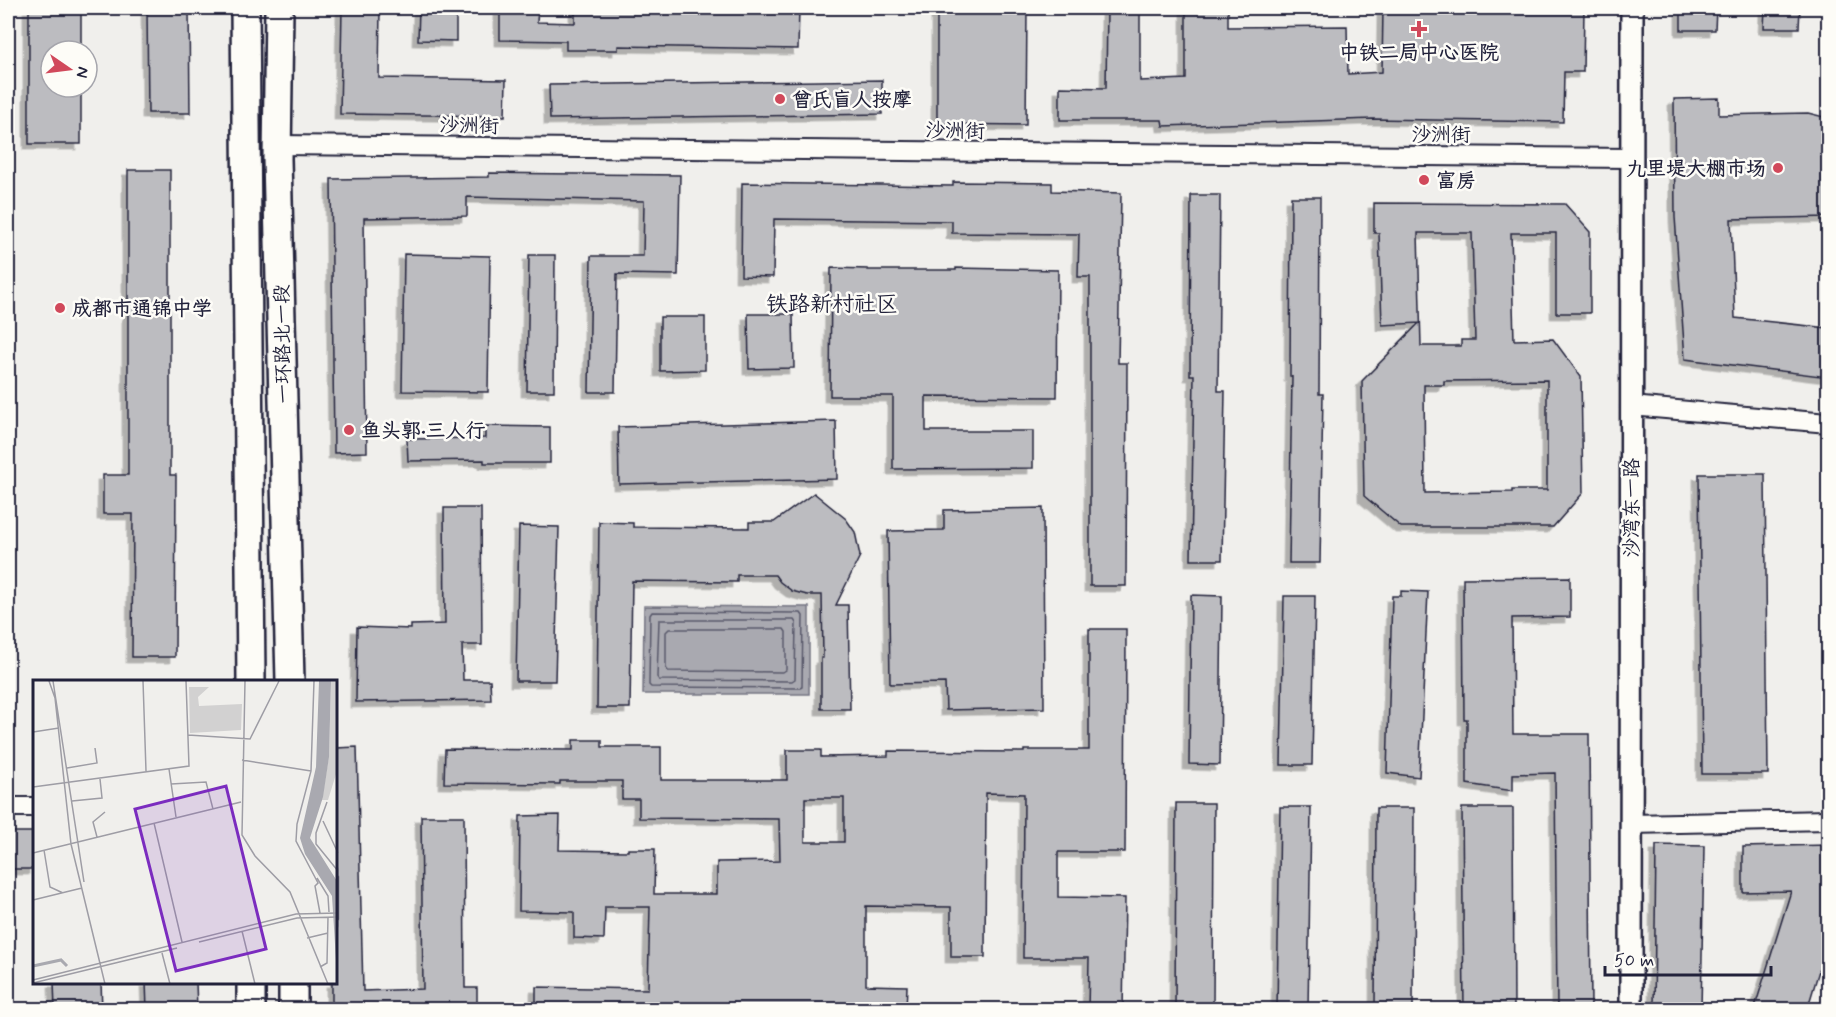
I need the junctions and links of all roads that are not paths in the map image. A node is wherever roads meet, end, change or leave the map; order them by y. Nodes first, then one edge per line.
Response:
1 (245, 8) edge
2 (1632, 8) edge
3 (278, 12) edge
4 (277, 145) junction
5 (1632, 158) junction
6 (1631, 406) junction
7 (1828, 423) edge
8 (251, 680) edge
9 (290, 680) edge
10 (8, 807) edge
11 (33, 807) edge
12 (1828, 820) edge
13 (1631, 824) junction
14 (251, 984) edge
15 (293, 984) edge
16 (251, 1010) edge
17 (293, 1010) edge
18 (1631, 1010) edge

1 - 8 main road, 一环路北一段
2 - 5 street, 沙湾东一路
3 - 4 main road, 一环路北一段
4 - 5 street, 沙洲街
4 - 9 main road, 一环路北一段
5 - 6 street, 沙湾东一路
6 - 7 street
6 - 13 street, 沙湾东一路
10 - 11 street
12 - 13 street
13 - 18 street, 沙湾东一路
14 - 16 main road
15 - 17 main road

